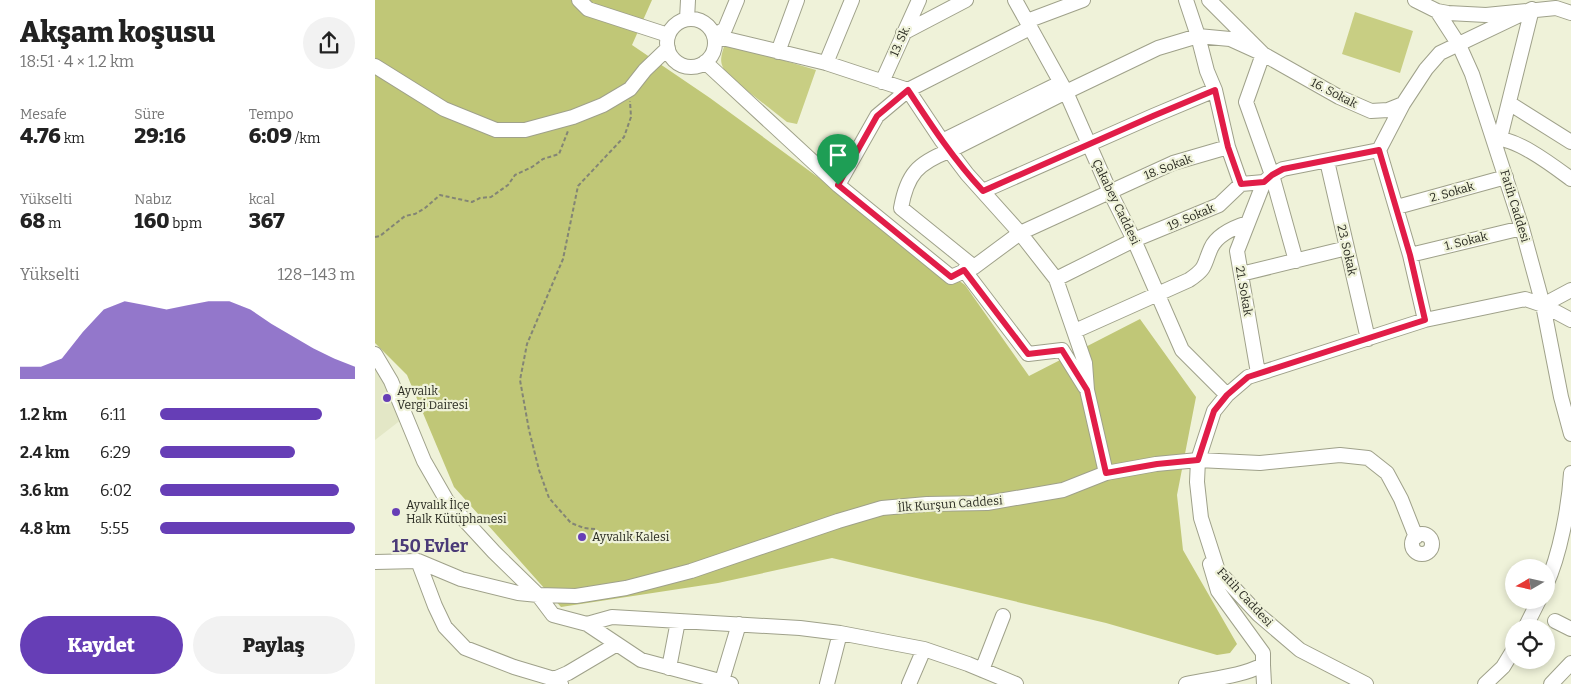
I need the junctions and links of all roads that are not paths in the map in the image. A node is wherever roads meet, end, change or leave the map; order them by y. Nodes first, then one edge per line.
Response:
1 (579, 0) edge
2 (687, 0) edge
3 (737, 0) edge
4 (797, 0) edge
5 (853, 0) edge
6 (919, 0) edge
7 (966, 0) edge
8 (1015, 0) edge
9 (1083, 0) edge
10 (1186, 0) edge
11 (1209, 0) edge
12 (1415, 0) edge
13 (1532, 9) junction
14 (1437, 11) junction
15 (1571, 13) edge
16 (687, 19) junction
17 (1029, 24) junction
18 (903, 33) junction
19 (714, 36) junction
20 (1198, 36) junction
21 (668, 41) junction
22 (1459, 45) junction
23 (779, 52) junction
24 (1263, 54) junction
25 (705, 62) junction
26 (827, 63) junction
27 (375, 66) edge
28 (882, 82) junction
29 (1063, 88) junction
30 (908, 90) junction
31 (1215, 90) junction
32 (1509, 103) junction
33 (1403, 104) junction
34 (1496, 138) junction
35 (1571, 142) edge
36 (1088, 145) junction
37 (946, 146) junction
38 (1228, 147) junction
39 (1379, 150) junction
40 (1327, 161) junction
41 (1506, 176) junction
42 (1268, 179) junction
43 (1571, 179) edge
44 (1241, 184) junction
45 (838, 185) junction
46 (983, 191) junction
47 (1110, 192) junction
48 (1397, 207) junction
49 (1248, 223) junction
50 (1522, 228) junction
51 (1020, 233) junction
52 (1135, 240) junction
53 (1347, 248) junction
54 (1410, 255) junction
55 (1296, 261) junction
56 (969, 268) junction
57 (1241, 274) junction
58 (1056, 279) junction
59 (1571, 290) edge
60 (1157, 294) junction
61 (1543, 305) junction
62 (1425, 320) junction
63 (1571, 320) edge
64 (1075, 331) junction
65 (1368, 339) junction
66 (375, 354) edge
67 (1258, 374) junction
68 (1087, 390) junction
69 (1227, 395) junction
70 (1561, 397) junction
71 (1571, 423) edge
72 (1571, 434) edge
73 (1198, 460) junction
74 (1106, 473) junction
75 (1571, 473) edge
76 (1201, 518) junction
77 (1416, 537) dead end
78 (1554, 559) edge
79 (418, 561) junction
80 (375, 562) edge
81 (538, 595) junction
82 (1003, 616) dead end
83 (678, 621) junction
84 (1555, 621) dead end
85 (587, 624) junction
86 (739, 624) junction
87 (1571, 629) edge
88 (840, 633) junction
89 (617, 644) junction
90 (924, 649) junction
91 (1571, 663) edge
92 (1505, 664) edge
93 (1263, 666) junction
94 (669, 668) junction
95 (982, 670) junction
96 (558, 682) edge
97 (725, 683) edge
98 (1555, 683) edge
99 (827, 684) edge
100 (909, 684) edge
101 (1016, 684) edge
102 (1187, 684) edge
103 (1264, 684) edge
104 (1366, 684) edge
105 (1485, 684) edge

1 - 21 street
2 - 16 street
3 - 19 street
4 - 23 street
5 - 26 street
6 - 18 street, 13. Sk.
7 - 18 street
8 - 17 street, Çakabey Caddesi
9 - 17 street
10 - 20 street
11 - 24 street, 16. Sokak
12 - 14 street
13 - 14 street
13 - 15 street
13 - 22 street
13 - 32 street
14 - 22 street, Fatih Caddesi
16 - 19 street
16 - 21 street
17 - 29 street, Çakabey Caddesi
17 - 30 street
18 - 28 street, 13. Sk.
19 - 23 street
19 - 25 street
20 - 24 street
20 - 29 street
20 - 31 street
21 - 25 street
21 - 27 street
22 - 33 street
22 - 34 street, Fatih Caddesi
23 - 26 street
24 - 33 street, 16. Sokak
24 - 42 street
25 - 45 street
26 - 28 street
28 - 30 street
29 - 36 street, Çakabey Caddesi
29 - 37 street
30 - 37 street
30 - 45 street
31 - 36 street
31 - 38 street
32 - 34 street
32 - 35 street
33 - 39 street
34 - 41 street, Fatih Caddesi
34 - 43 street
36 - 46 street
36 - 47 street, Çakabey Caddesi
37 - 46 street
37 - 56 street
38 - 44 street
38 - 47 street, 18. Sokak
39 - 40 street
39 - 48 street
40 - 42 street
40 - 53 street, 23. Sokak
41 - 48 street, 2. Sokak
41 - 50 street, Fatih Caddesi
42 - 44 street
42 - 49 street, 21. Sokak
42 - 55 street
44 - 52 street, 19. Sokak
45 - 56 street
46 - 51 street
47 - 51 street, 18. Sokak
47 - 52 street, Çakabey Caddesi
48 - 54 street
49 - 57 street, 21. Sokak
49 - 60 street
50 - 54 street, 1. Sokak
50 - 61 street, Fatih Caddesi
51 - 56 street, 18. Sokak
51 - 58 street
52 - 58 street, 19. Sokak
52 - 60 street, Çakabey Caddesi
53 - 55 street
53 - 65 street, 23. Sokak
54 - 62 street
55 - 57 street
56 - 68 street
57 - 67 street, 21. Sokak
58 - 64 street
59 - 61 street
60 - 64 street
60 - 69 street, Çakabey Caddesi
61 - 62 street
61 - 63 street
61 - 70 street, Fatih Caddesi
62 - 65 street
64 - 68 street
65 - 67 street
66 - 81 street
67 - 69 street
68 - 74 street
69 - 73 street
70 - 71 street
70 - 72 street, Fatih Caddesi
73 - 74 street, İlk Kurşun Caddesi
73 - 76 street, Fatih Caddesi
73 - 77 street, İlk Kurşun Caddesi
74 - 81 street, İlk Kurşun Caddesi
75 - 78 street
76 - 93 street
76 - 104 street, Fatih Caddesi
79 - 80 street
79 - 81 street, İlk Kurşun Caddesi
79 - 96 street
81 - 85 street
82 - 95 street
83 - 85 street
83 - 86 street
83 - 94 street
84 - 87 street
85 - 89 street
86 - 88 street
86 - 97 street
88 - 90 street
88 - 99 street
89 - 94 street
89 - 96 street
90 - 95 street
90 - 100 street
91 - 98 street
92 - 105 street
93 - 102 street
93 - 103 street
94 - 97 street
95 - 101 street

